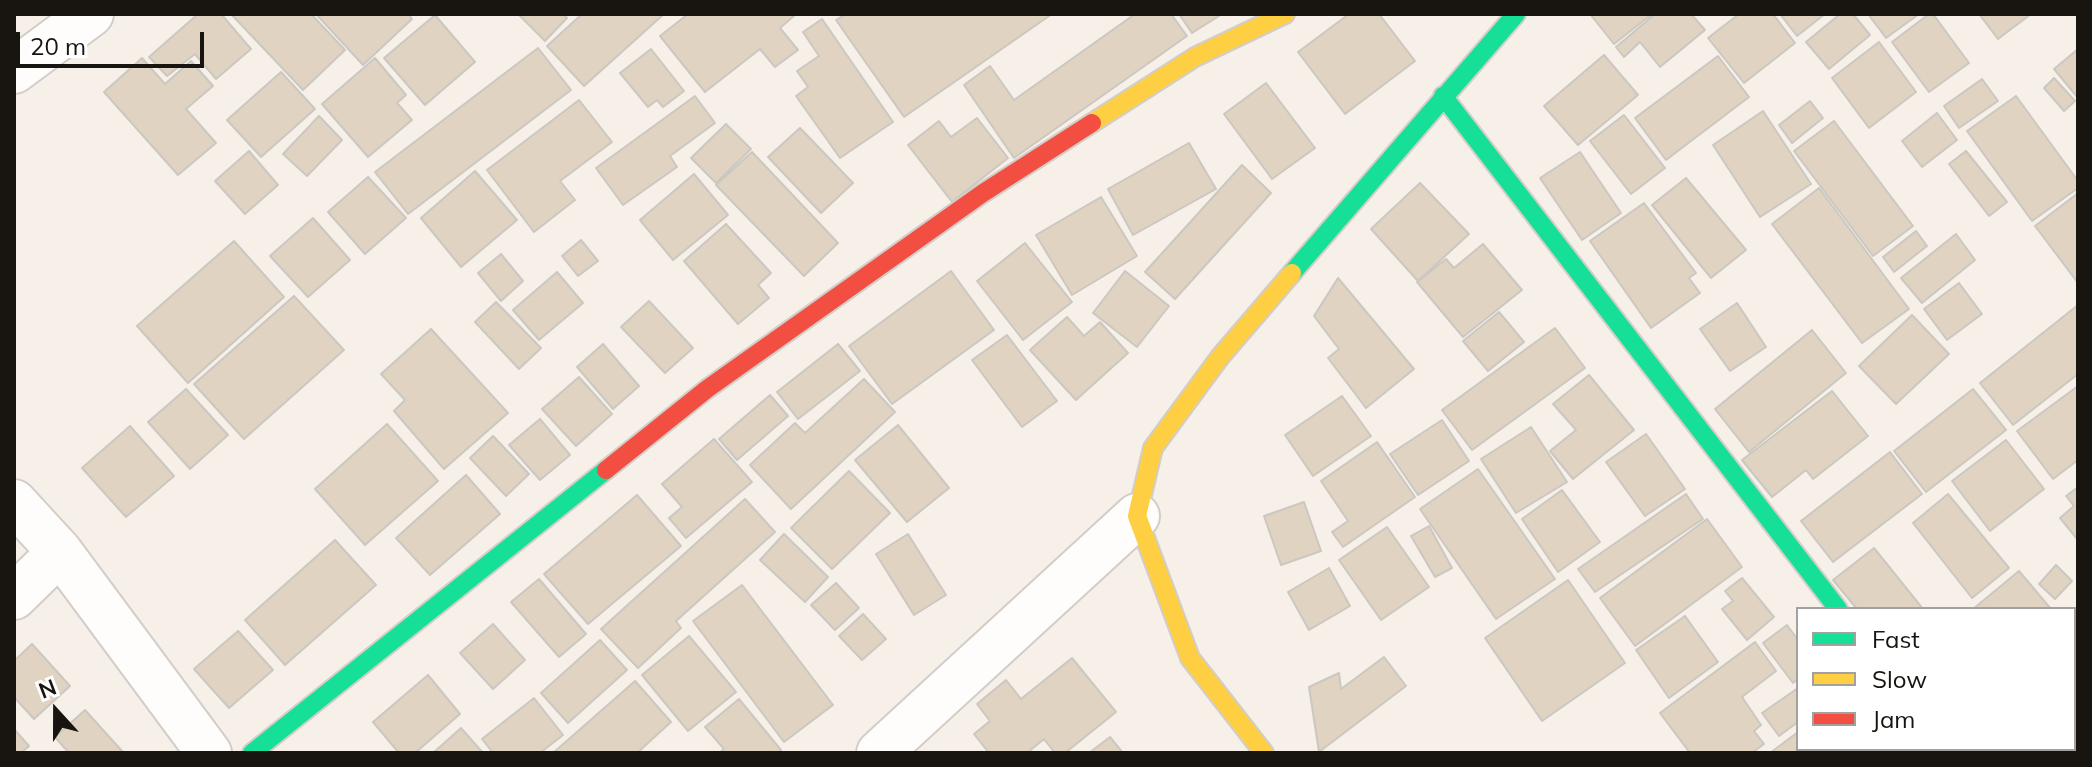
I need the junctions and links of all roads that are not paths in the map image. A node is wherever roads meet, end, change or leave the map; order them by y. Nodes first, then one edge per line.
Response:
1 (91, 14) edge
2 (1285, 14) edge
3 (1516, 14) edge
4 (14, 71) edge
5 (1443, 96) junction
6 (14, 502) edge
7 (1137, 516) junction
8 (60, 552) junction
9 (14, 597) edge
10 (1836, 607) edge
11 (209, 753) edge
12 (252, 753) edge
13 (879, 753) edge
14 (1264, 753) edge

1 - 4 street
2 - 12 street
3 - 5 street
5 - 7 street
5 - 10 street
6 - 8 street
7 - 13 street
7 - 14 street
8 - 9 street
8 - 11 street

